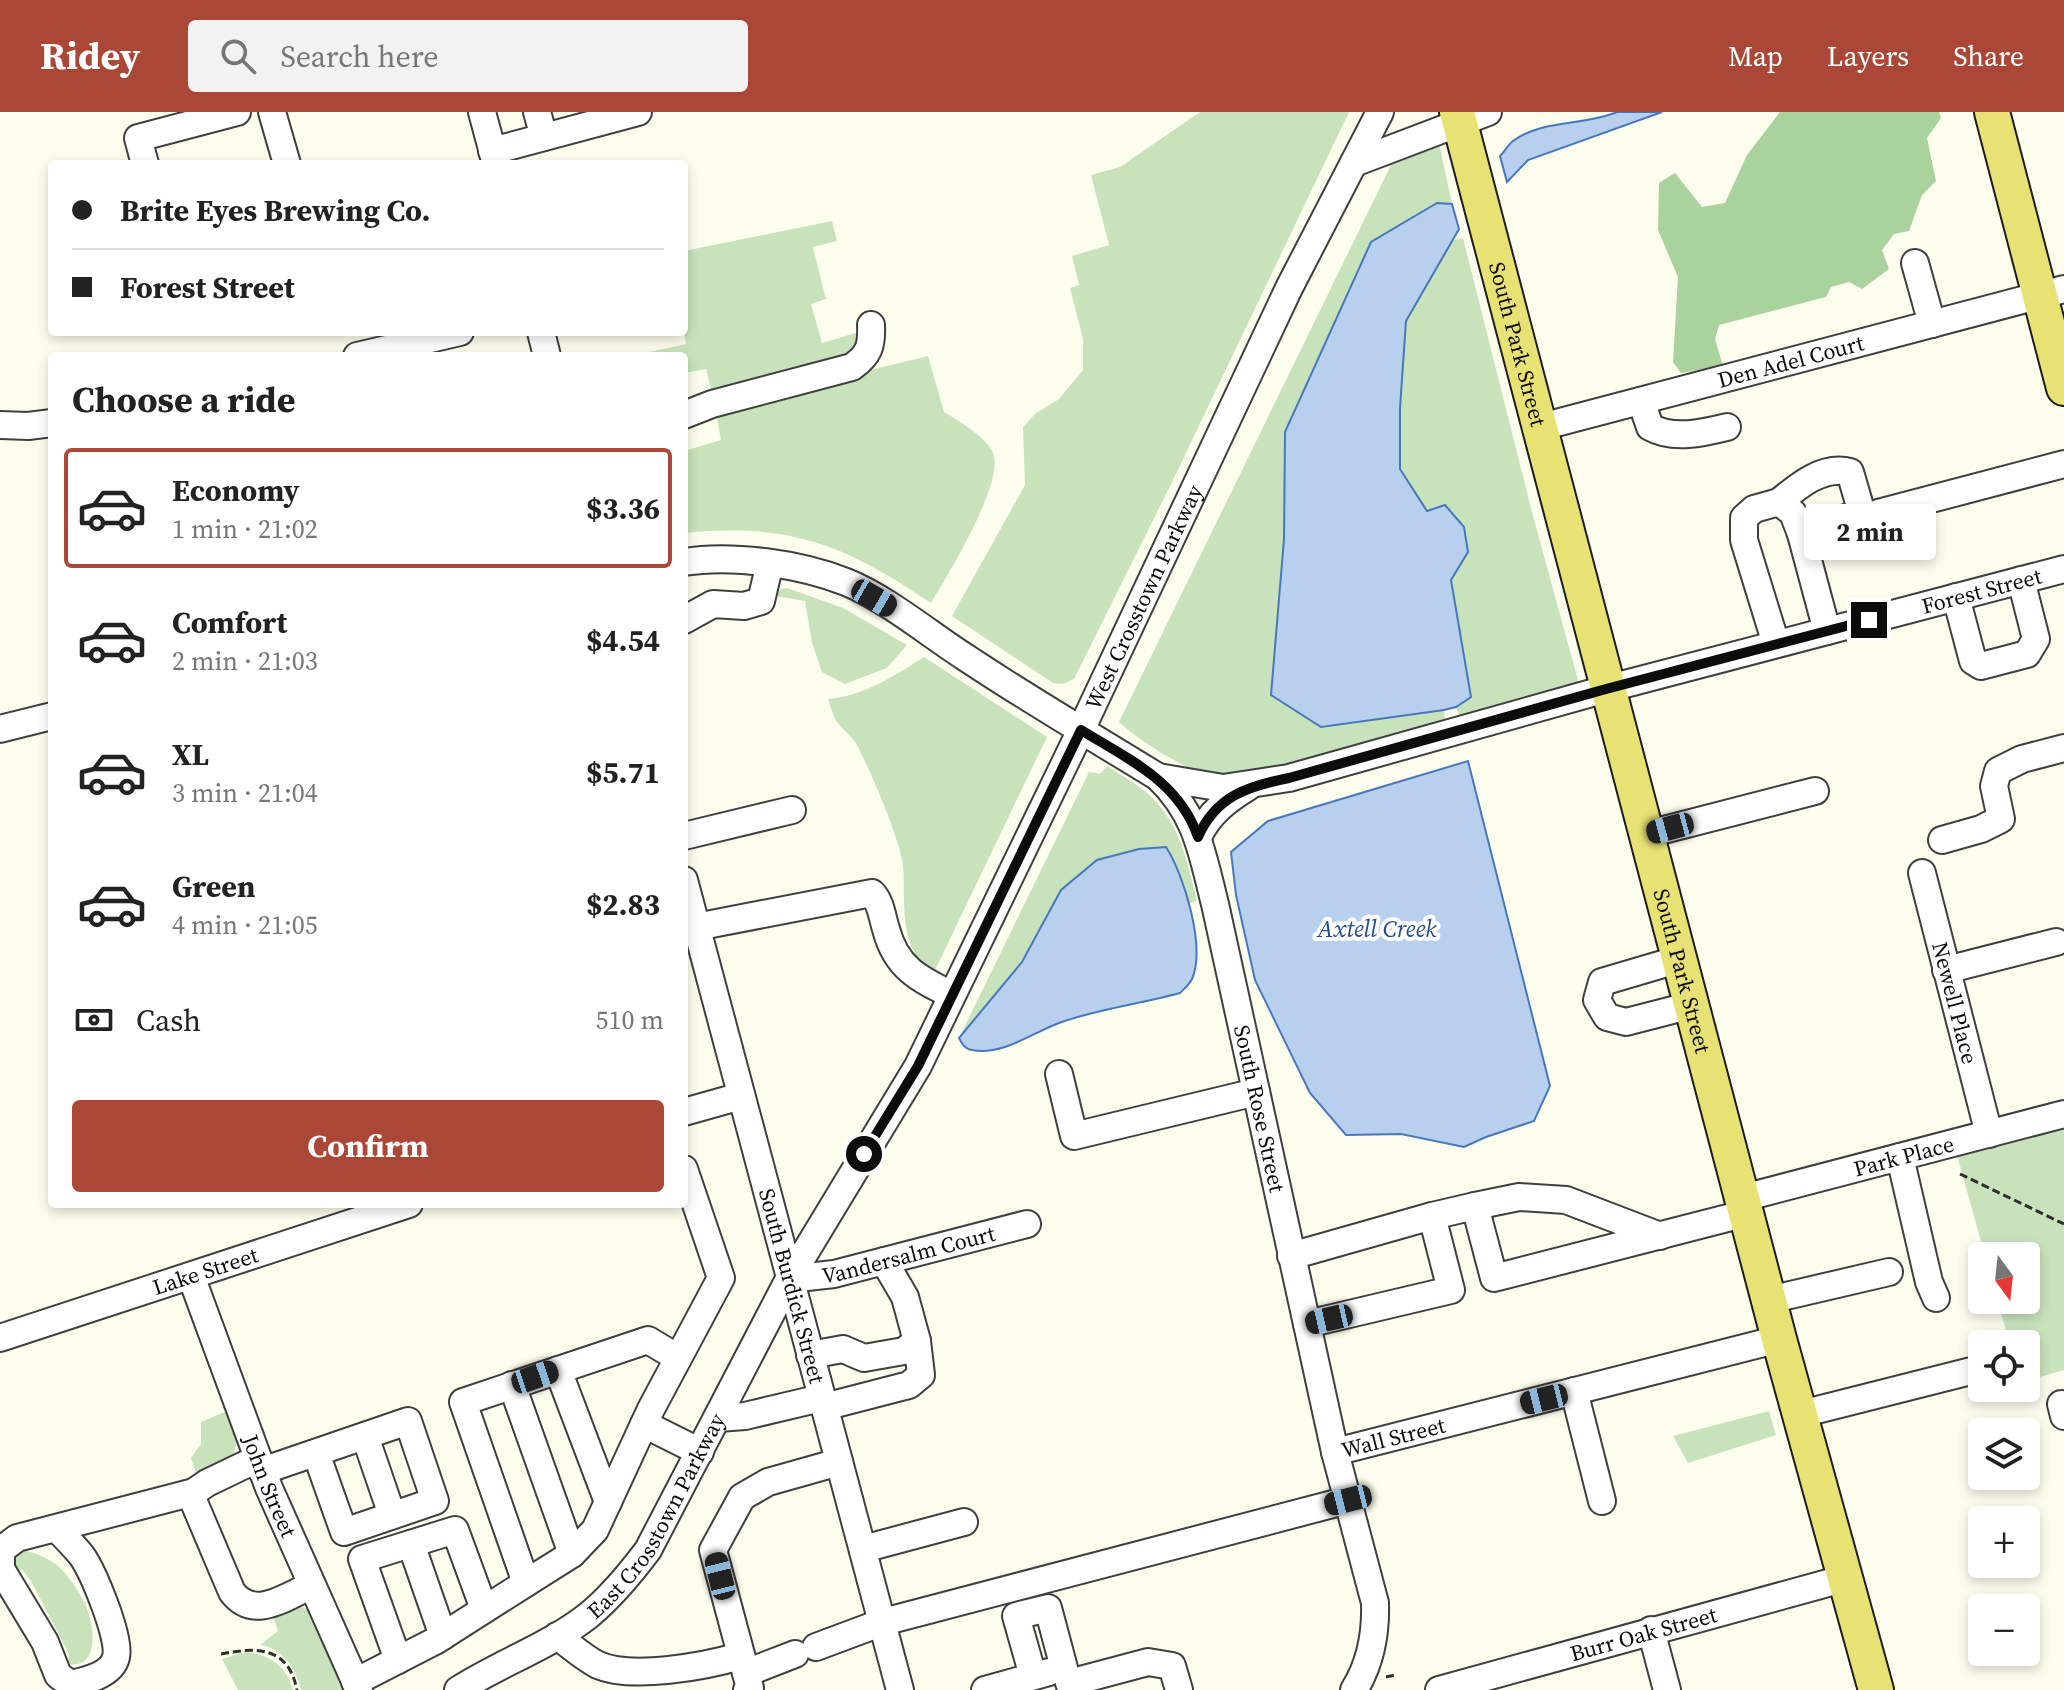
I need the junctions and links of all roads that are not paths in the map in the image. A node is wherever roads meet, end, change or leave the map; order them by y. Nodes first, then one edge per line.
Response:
1 (237, 112) edge
2 (272, 112) edge
3 (482, 112) edge
4 (638, 112) edge
5 (1380, 112) edge
6 (1992, 112) edge
7 (1468, 115) edge
8 (540, 124) edge
9 (494, 158) edge
10 (144, 160) edge
11 (286, 160) edge
12 (1354, 163) junction
13 (1915, 263) dead end
14 (2053, 292) edge
15 (1932, 324) junction
16 (871, 325) dead end
17 (425, 336) edge
18 (382, 341) edge
19 (364, 352) edge
20 (2064, 388) edge
21 (1641, 401) junction
22 (688, 413) edge
23 (48, 424) edge
24 (0, 425) edge
25 (1541, 427) junction
26 (1727, 427) dead end
27 (2064, 464) edge
28 (1779, 502) junction
29 (1878, 513) dead end
30 (1801, 534) junction
31 (692, 561) edge
32 (770, 563) junction
33 (2064, 569) edge
34 (2021, 580) junction
35 (1956, 597) junction
36 (713, 604) junction
37 (688, 618) edge
38 (1827, 631) junction
39 (1776, 644) junction
40 (1609, 688) junction
41 (48, 717) edge
42 (0, 729) edge
43 (1081, 730) junction
44 (2064, 748) edge
45 (1158, 777) junction
46 (1251, 785) junction
47 (1815, 791) dead end
48 (792, 810) dead end
49 (1648, 834) junction
50 (688, 835) edge
51 (1198, 837) junction
52 (1942, 840) dead end
53 (1922, 873) dead end
54 (688, 896) edge
55 (696, 927) junction
56 (2056, 942) dead end
57 (1680, 959) junction
58 (1946, 970) junction
59 (952, 995) junction
60 (1692, 1005) junction
61 (1059, 1074) dead end
62 (1256, 1092) junction
63 (741, 1096) junction
64 (688, 1111) edge
65 (2064, 1114) edge
66 (1989, 1134) junction
67 (1900, 1157) junction
68 (688, 1181) edge
69 (1475, 1206) junction
70 (1745, 1206) junction
71 (397, 1208) edge
72 (1432, 1216) junction
73 (1027, 1224) dead end
74 (1660, 1236) junction
75 (1291, 1256) junction
76 (884, 1261) junction
77 (1889, 1272) dead end
78 (191, 1276) junction
79 (789, 1279) junction
80 (1936, 1298) dead end
81 (1769, 1300) junction
82 (1307, 1324) junction
83 (0, 1338) edge
84 (1779, 1339) junction
85 (917, 1341) junction
86 (810, 1355) junction
87 (678, 1358) junction
88 (558, 1370) junction
89 (1968, 1372) edge
90 (512, 1385) junction
91 (1574, 1391) junction
92 (823, 1403) junction
93 (1801, 1414) junction
94 (718, 1418) junction
95 (644, 1424) junction
96 (365, 1436) junction
97 (700, 1452) junction
98 (1335, 1452) junction
99 (316, 1453) junction
100 (839, 1462) junction
101 (259, 1465) junction
102 (194, 1492) junction
103 (1348, 1500) junction
104 (1602, 1501) dead end
105 (608, 1502) junction
106 (392, 1515) junction
107 (964, 1522) dead end
108 (56, 1528) junction
109 (411, 1544) junction
110 (863, 1549) junction
111 (572, 1554) junction
112 (1846, 1578) junction
113 (526, 1583) junction
114 (312, 1585) junction
115 (484, 1609) junction
116 (883, 1622) junction
117 (1651, 1630) junction
118 (443, 1636) junction
119 (557, 1636) junction
120 (398, 1660) junction
121 (744, 1673) edge
122 (1033, 1676) junction
123 (1068, 1680) edge
124 (357, 1686) edge
125 (464, 1688) edge
126 (891, 1688) edge
127 (985, 1690) edge
128 (1179, 1690) edge
129 (1354, 1690) edge
130 (1439, 1690) edge
131 (1667, 1690) edge
132 (1876, 1690) edge

1 - 10 street
2 - 11 street
3 - 9 street
4 - 8 street
5 - 12 street, West Crosstown Parkway
6 - 14 main road
7 - 12 street
7 - 25 main road, South Park Street
8 - 9 street
12 - 43 street, West Crosstown Parkway
13 - 15 street
14 - 15 street, Den Adel Court
14 - 20 main road
15 - 21 street, Den Adel Court
16 - 22 street
17 - 18 street
18 - 19 street
21 - 25 street, Den Adel Court
21 - 26 street
23 - 24 street
25 - 40 main road, South Park Street
27 - 29 street
28 - 30 street
28 - 30 street
28 - 39 street
30 - 38 street
31 - 32 street
31 - 36 street
32 - 36 street
32 - 43 street
33 - 34 street, Forest Street
34 - 35 street, Forest Street
34 - 35 street
35 - 38 street, Forest Street
36 - 37 street
38 - 39 street, Forest Street
39 - 40 street, Forest Street
40 - 46 street, Forest Street
40 - 49 main road, South Park Street
41 - 42 street
43 - 45 street
43 - 59 street, West Crosstown Parkway
44 - 52 street
45 - 46 street, Forest Street
45 - 51 street, South Rose Street
46 - 51 street, Forest Street
47 - 49 street
48 - 50 street
49 - 57 main road, South Park Street
51 - 62 street, South Rose Street
53 - 58 street, Newell Place
54 - 55 street, South Burdick Street
55 - 59 street
55 - 63 street, South Burdick Street
56 - 58 street
57 - 60 main road, South Park Street
57 - 60 street
58 - 66 street, Newell Place
59 - 79 street, West Crosstown Parkway
60 - 70 main road, South Park Street
61 - 62 street
62 - 75 street, South Rose Street
63 - 64 street
63 - 79 street, South Burdick Street
65 - 66 street, Park Place
66 - 67 street, Park Place
67 - 70 street, Park Place
67 - 80 street
68 - 87 street
69 - 72 street
69 - 74 street
69 - 74 street, Park Place
70 - 74 street, Park Place
70 - 81 main road, South Park Street
71 - 78 street, Lake Street
72 - 75 street
72 - 82 street
73 - 76 street, Vandersalm Court
75 - 82 street, South Rose Street
76 - 79 street, Vandersalm Court
76 - 85 street
77 - 81 street
78 - 83 street, Lake Street
78 - 101 street, John Street
79 - 86 street, South Burdick Street
79 - 94 street, East Crosstown Parkway
81 - 84 main road, South Park Street
82 - 98 street, South Rose Street
84 - 91 street, Wall Street
84 - 93 main road, South Park Street
85 - 86 street
85 - 92 street
86 - 92 street, South Burdick Street
87 - 88 street
87 - 95 street
88 - 90 street
88 - 105 street
89 - 93 street
90 - 111 street
90 - 113 street
91 - 98 street, Wall Street
91 - 104 street
92 - 94 street
92 - 100 street, South Burdick Street
93 - 112 main road, South Park Street
94 - 97 street, East Crosstown Parkway
95 - 97 street
95 - 105 street
96 - 99 street
96 - 106 street
96 - 106 street
97 - 119 street, East Crosstown Parkway
98 - 103 street, Wall Street
99 - 101 street
99 - 106 street
100 - 110 street, South Burdick Street
100 - 121 street
101 - 102 street
101 - 114 street, John Street
102 - 108 street
102 - 114 street
103 - 116 street
103 - 129 street
105 - 111 street
107 - 110 street
108 - 108 street
109 - 115 street
109 - 118 street
109 - 120 street
110 - 116 street, South Burdick Street
111 - 113 street
112 - 117 street, Burr Oak Street
112 - 132 main road, South Park Street
113 - 115 street
114 - 124 street, John Street
115 - 118 street
116 - 121 street
116 - 126 street, South Burdick Street
117 - 130 street, Burr Oak Street
117 - 131 street
118 - 120 street
119 - 121 street
119 - 125 street, East Crosstown Parkway
120 - 124 street
122 - 123 street
122 - 123 street
122 - 127 street
123 - 128 street

